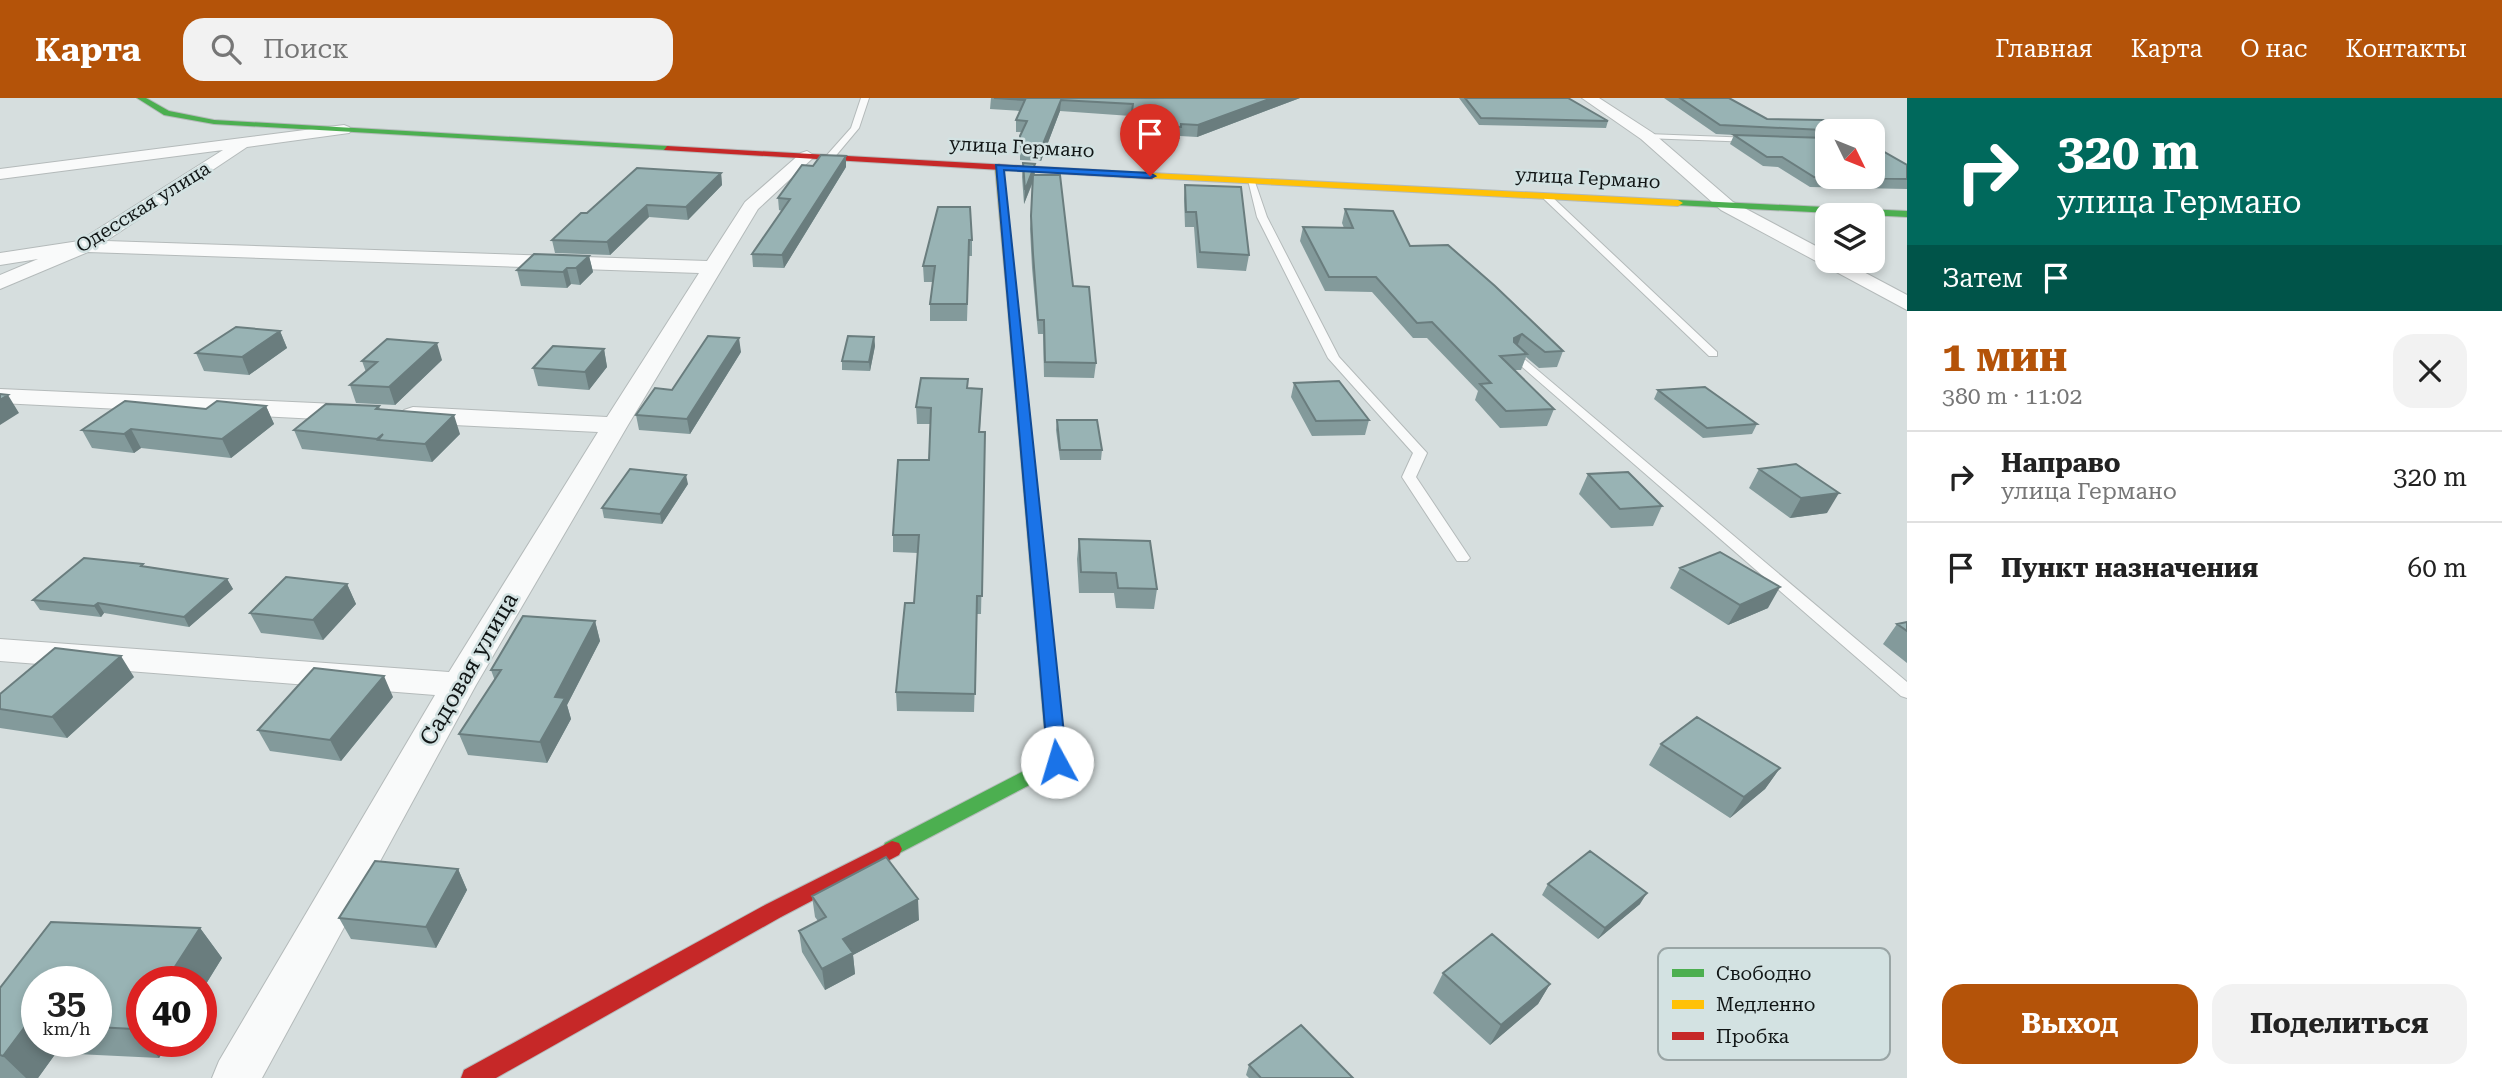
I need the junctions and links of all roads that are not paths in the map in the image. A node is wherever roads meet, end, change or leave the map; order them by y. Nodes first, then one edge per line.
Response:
1 (141, 98) edge
2 (865, 98) edge
3 (1589, 98) edge
4 (344, 130) junction
5 (1647, 136) junction
6 (1758, 140) edge
7 (246, 142) junction
8 (819, 157) junction
9 (999, 167) junction
10 (0, 174) edge
11 (1251, 182) junction
12 (1547, 197) junction
13 (1727, 206) junction
14 (1907, 214) edge
15 (85, 246) junction
16 (1815, 254) edge
17 (0, 259) edge
18 (713, 267) junction
19 (1850, 273) edge
20 (0, 283) edge
21 (1907, 303) edge
22 (1713, 354) dead end
23 (1516, 356) edge
24 (0, 396) edge
25 (615, 425) junction
26 (1462, 558) dead end
27 (0, 649) edge
28 (458, 685) junction
29 (1907, 692) edge
30 (236, 1078) edge
31 (473, 1078) edge

1 - 4 main road, улица Германо
2 - 8 lane
3 - 5 street
4 - 7 street
4 - 8 main road, улица Германо
5 - 6 lane
5 - 13 street
7 - 10 street
7 - 15 street, Одесская улица
8 - 9 main road, улица Германо
8 - 18 street, Садовая улица
9 - 11 main road, улица Германо
9 - 31 main road
11 - 12 main road, улица Германо
11 - 26 lane
12 - 13 main road, улица Германо
12 - 22 lane
13 - 14 main road, улица Германо
13 - 16 street
15 - 17 street
15 - 18 street
15 - 20 street, Одесская улица
18 - 25 street, Садовая улица
19 - 21 street
23 - 29 lane
24 - 25 street
25 - 28 street, Садовая улица
27 - 28 street
28 - 30 street, Садовая улица

